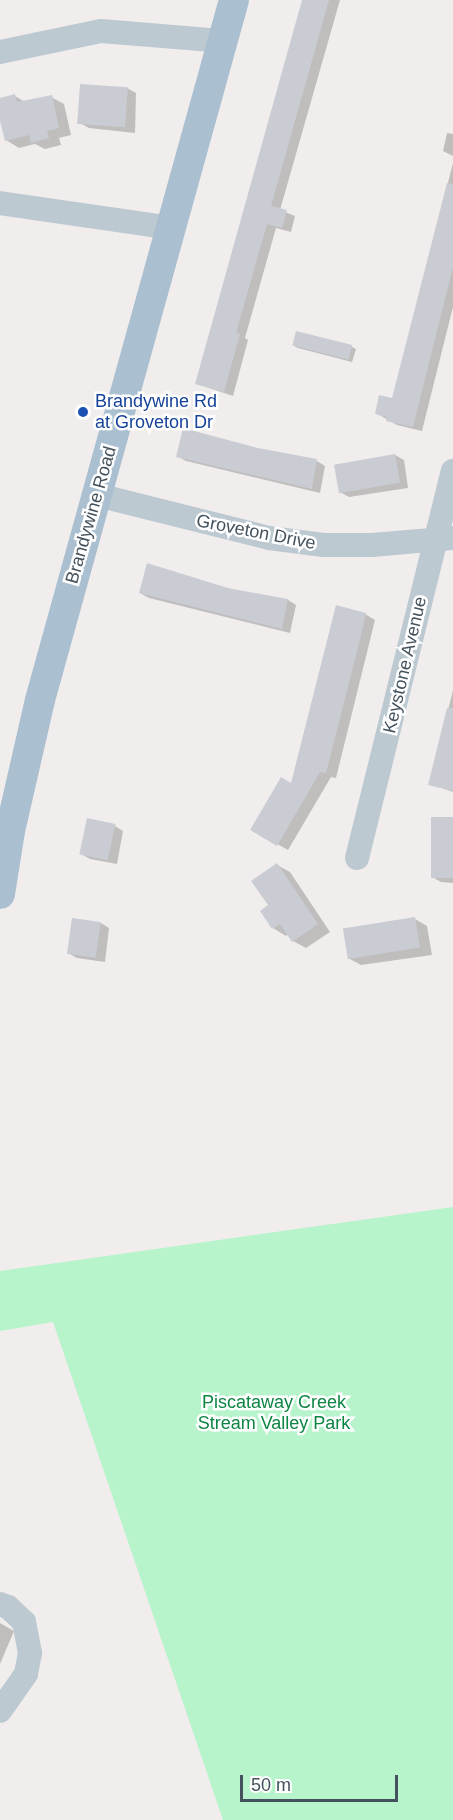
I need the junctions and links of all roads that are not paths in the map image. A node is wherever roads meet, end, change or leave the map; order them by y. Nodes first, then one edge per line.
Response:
1 (234, 0) edge
2 (222, 41) junction
3 (0, 52) edge
4 (0, 202) edge
5 (171, 228) junction
6 (453, 471) edge
7 (97, 495) junction
8 (443, 539) edge
9 (357, 858) dead end
10 (0, 894) edge
11 (0, 1604) edge
12 (0, 1711) edge

1 - 2 main road, Brandywine Road
2 - 3 street
2 - 5 main road, Brandywine Road
4 - 5 street
5 - 7 main road, Brandywine Road
6 - 8 street, Keystone Avenue
7 - 8 street, Groveton Drive
7 - 10 main road, Brandywine Road
8 - 9 street, Keystone Avenue
11 - 12 street

